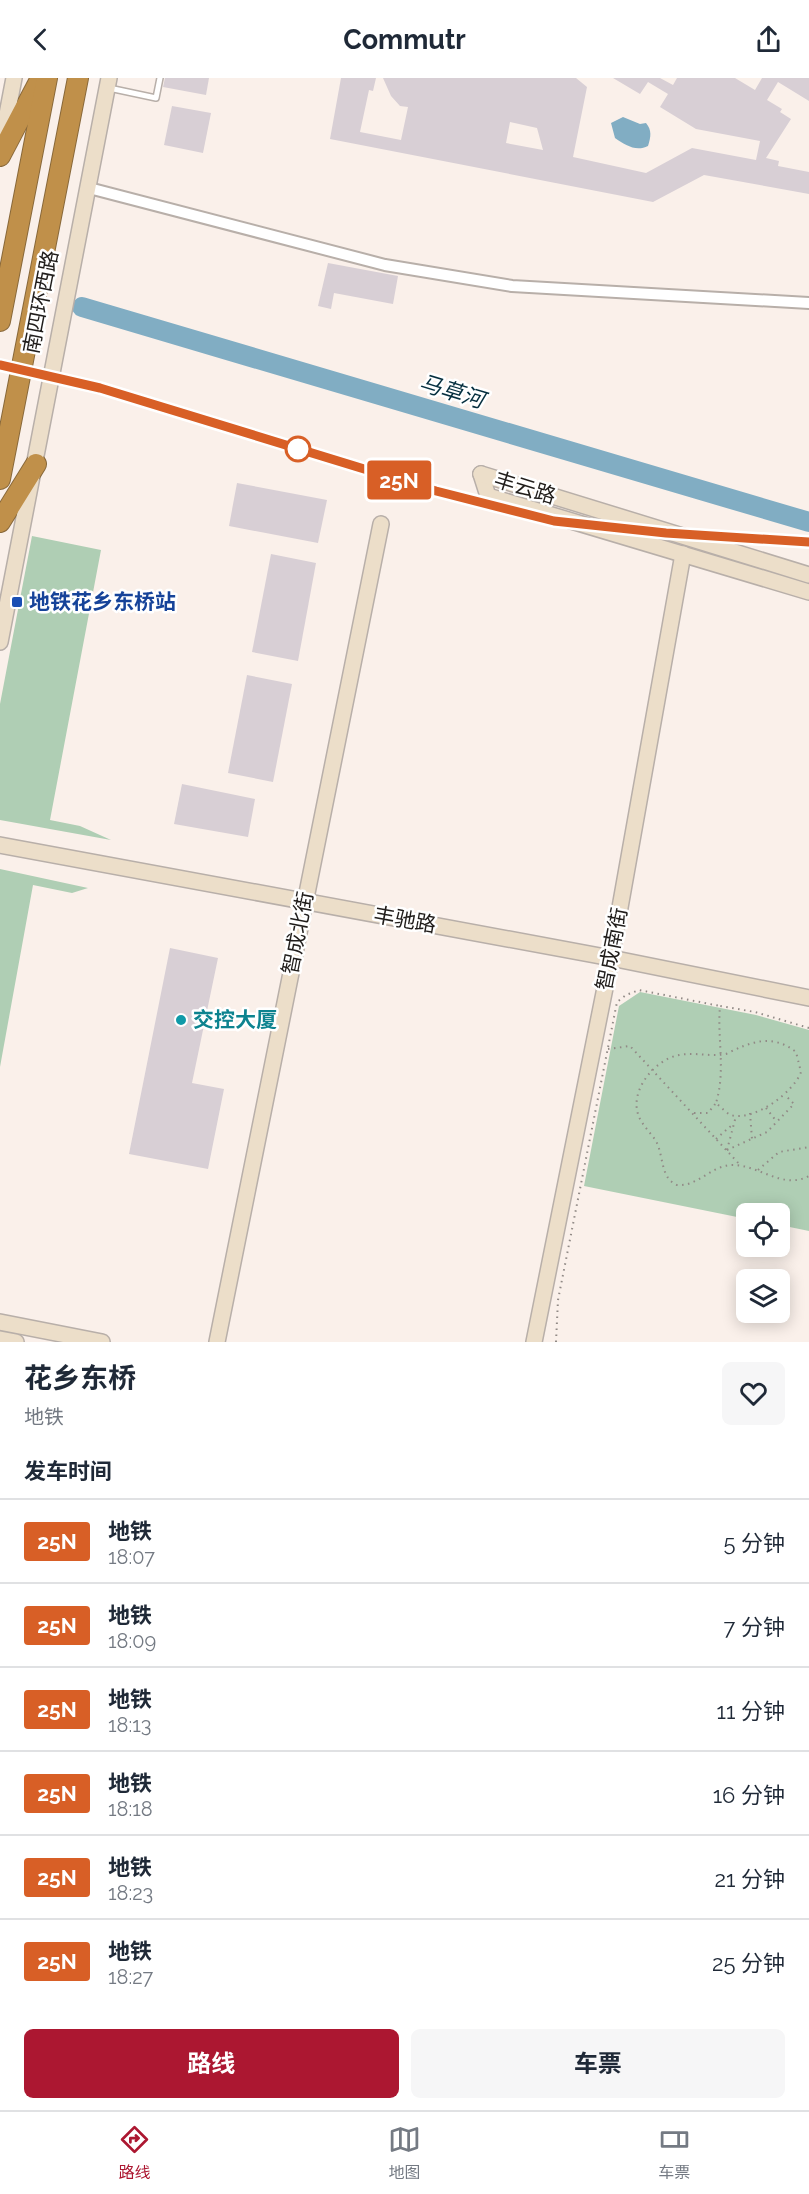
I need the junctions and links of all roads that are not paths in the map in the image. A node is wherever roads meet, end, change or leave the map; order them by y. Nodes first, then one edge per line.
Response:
1 (14, 78) edge
2 (41, 78) edge
3 (47, 78) edge
4 (78, 78) edge
5 (160, 78) edge
6 (108, 83) edge
7 (0, 151) edge
8 (0, 156) edge
9 (88, 188) junction
10 (809, 303) edge
11 (0, 321) edge
12 (36, 464) junction
13 (0, 479) edge
14 (0, 522) edge
15 (381, 524) dead end
16 (683, 554) junction
17 (809, 575) edge
18 (809, 592) edge
19 (0, 642) edge
20 (0, 846) edge
21 (304, 902) junction
22 (611, 958) junction
23 (809, 998) edge
24 (0, 1322) edge
25 (0, 1339) edge
26 (16, 1342) edge
27 (102, 1342) edge
28 (218, 1342) edge
29 (534, 1342) edge

1 - 7 street
2 - 8 highway
3 - 11 highway, 南四环西路
4 - 13 highway, 南四环西路
5 - 6 lane
6 - 9 street, 南四环西路
9 - 10 street
9 - 12 street, 南四环西路
12 - 14 highway
12 - 19 street, 南四环西路
15 - 21 street, 智成北街
16 - 17 street, 丰云路
16 - 18 street, 丰云路
16 - 22 street, 智成南街
20 - 21 street, 丰驰路
21 - 22 street, 丰驰路
21 - 28 street, 智成北街
22 - 23 street, 丰驰路
22 - 29 street, 智成南街
24 - 27 street
25 - 26 street

